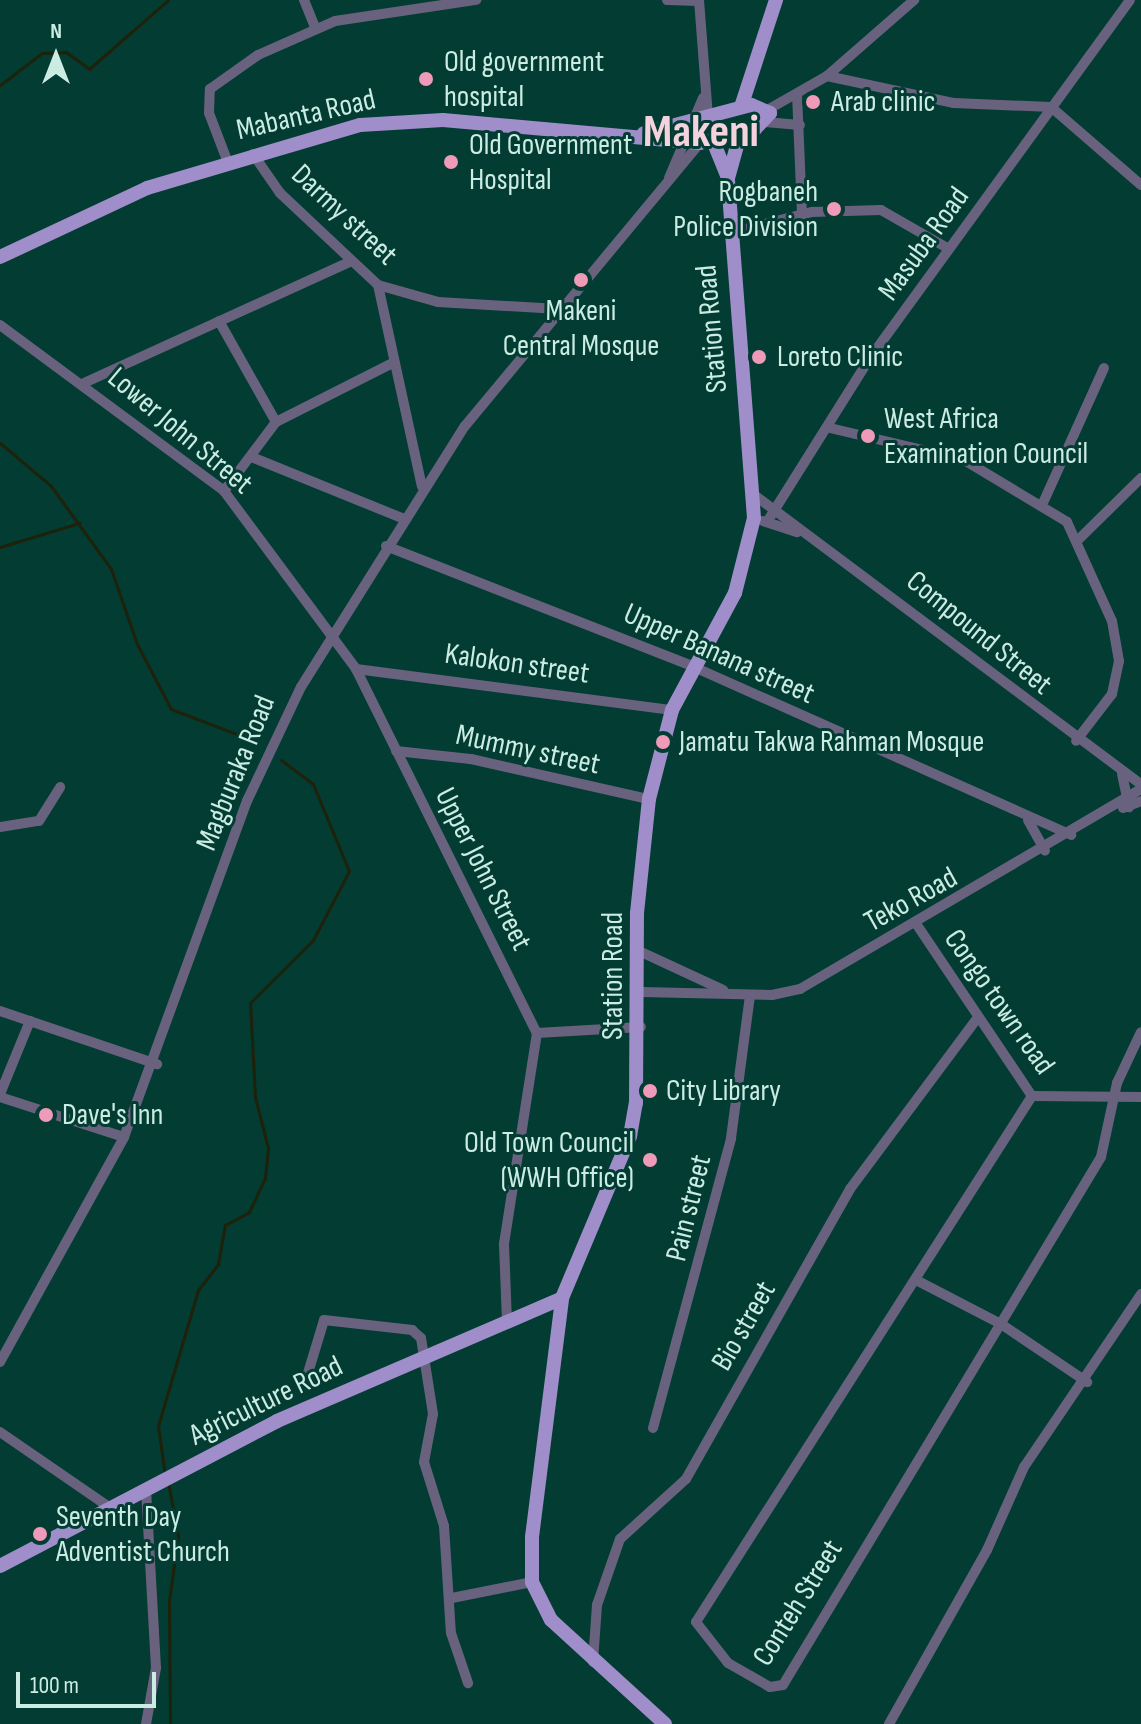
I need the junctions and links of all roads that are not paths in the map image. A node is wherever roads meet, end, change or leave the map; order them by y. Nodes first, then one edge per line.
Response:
1 (304, 0) edge
2 (476, 0) edge
3 (667, 0) edge
4 (776, 0) edge
5 (914, 0) edge
6 (1130, 0) edge
7 (699, 1) edge
8 (316, 29) junction
9 (755, 69) junction
10 (827, 76) junction
11 (797, 94) junction
12 (703, 98) junction
13 (741, 107) junction
14 (1051, 107) junction
15 (765, 112) junction
16 (708, 118) junction
17 (689, 123) junction
18 (800, 125) junction
19 (644, 133) junction
20 (740, 135) junction
21 (681, 141) junction
22 (706, 142) junction
23 (252, 152) junction
24 (227, 160) junction
25 (728, 178) junction
26 (668, 180) junction
27 (1141, 185) edge
28 (802, 214) junction
29 (730, 233) junction
30 (949, 249) junction
31 (0, 257) edge
32 (350, 262) junction
33 (378, 285) junction
34 (559, 309) junction
35 (219, 321) junction
36 (0, 325) edge
37 (391, 364) junction
38 (1104, 368) dead end
39 (84, 383) junction
40 (276, 422) junction
41 (830, 428) junction
42 (254, 458) junction
43 (1141, 478) edge
44 (422, 486) junction
45 (224, 491) junction
46 (753, 494) junction
47 (1043, 503) junction
48 (771, 507) junction
49 (402, 518) junction
50 (760, 520) junction
51 (803, 534) junction
52 (1079, 539) junction
53 (386, 546) junction
54 (332, 638) junction
55 (694, 667) junction
56 (356, 669) junction
57 (672, 710) junction
58 (1076, 741) junction
59 (396, 751) junction
60 (1122, 774) junction
61 (1141, 786) edge
62 (60, 787) dead end
63 (649, 799) junction
64 (1127, 801) junction
65 (1141, 801) edge
66 (1027, 819) junction
67 (0, 827) edge
68 (1071, 835) junction
69 (1045, 851) junction
70 (917, 925) junction
71 (639, 951) junction
72 (725, 991) junction
73 (641, 992) junction
74 (750, 996) junction
75 (0, 1011) edge
76 (976, 1020) junction
77 (30, 1021) junction
78 (641, 1027) junction
79 (1141, 1032) edge
80 (537, 1033) junction
81 (157, 1064) junction
82 (0, 1095) edge
83 (1032, 1096) junction
84 (1141, 1097) edge
85 (1113, 1099) junction
86 (124, 1137) junction
87 (916, 1280) junction
88 (1141, 1294) edge
89 (562, 1298) junction
90 (507, 1321) junction
91 (1001, 1324) junction
92 (429, 1353) junction
93 (0, 1362) edge
94 (1087, 1382) junction
95 (304, 1386) dead end
96 (653, 1428) dead end
97 (0, 1432) edge
98 (150, 1487) junction
99 (112, 1509) junction
100 (0, 1566) edge
101 (532, 1582) junction
102 (452, 1598) junction
103 (593, 1664) junction
104 (468, 1683) dead end
105 (146, 1724) edge
106 (665, 1724) edge
107 (889, 1724) edge

1 - 8 street
2 - 8 street
3 - 7 street
4 - 9 main road
5 - 10 street
6 - 14 street, Masuba Road
7 - 12 street
8 - 24 street
9 - 13 main road
9 - 15 main road
10 - 11 street
10 - 14 street
11 - 15 street
11 - 18 street
12 - 16 street
12 - 17 street, Magburaka Road
13 - 15 main road
13 - 16 main road
14 - 27 street
14 - 30 street, Masuba Road
15 - 18 street
15 - 20 main road
16 - 17 main road
17 - 19 main road
17 - 21 street, Magburaka Road
18 - 28 street
19 - 21 main road
19 - 23 main road, Mabanta Road
20 - 22 main road
20 - 25 main road, Station Road
21 - 22 main road
21 - 26 street, Magburaka Road
22 - 25 main road, Station Road
22 - 26 street, Magburaka Road
23 - 24 main road, Mabanta Road
23 - 32 street, Darmy street
24 - 31 main road, Mabanta Road
25 - 29 main road, Station Road
26 - 34 street, Magburaka Road
28 - 29 street
28 - 30 street
29 - 46 main road, Station Road
30 - 41 street, Masuba Road
32 - 33 street, Darmy street
32 - 35 street
33 - 34 street, Darmy street
33 - 37 street
34 - 44 street, Magburaka Road
35 - 39 street
35 - 40 street
36 - 39 street, Lower John Street
37 - 40 street
37 - 44 street
38 - 47 street
39 - 45 street, Lower John Street
40 - 42 street
41 - 47 street
41 - 48 street, Masuba Road
42 - 45 street
42 - 49 street
43 - 52 street
44 - 49 street, Magburaka Road
45 - 54 street, Lower John Street
46 - 48 street, Compound Street
46 - 50 main road, Station Road
47 - 52 street
48 - 50 street, Masuba Road
48 - 51 street, Compound Street
49 - 53 street, Magburaka Road
50 - 51 street, Compound Street
50 - 55 main road, Station Road
51 - 58 street, Compound Street
52 - 58 street
53 - 54 street, Magburaka Road
53 - 55 street, Upper Banana street
54 - 56 street, Upper John Street
54 - 81 street, Magburaka Road
55 - 57 main road, Station Road
55 - 66 street, Upper Banana street
56 - 57 street, Kalokon street
56 - 59 street, Upper John Street
57 - 63 main road, Station Road
58 - 60 street, Compound Street
59 - 63 street, Mummy street
59 - 80 street, Upper John Street
60 - 61 street, Compound Street
60 - 64 street
61 - 64 street, Teko Road
62 - 67 street
63 - 71 main road, Station Road
64 - 65 street, Teko Road
64 - 68 street, Teko Road
66 - 68 street, Upper Banana street
66 - 69 street
68 - 69 street, Teko Road
69 - 70 street, Teko Road
70 - 74 street, Teko Road
70 - 76 street, Congo town road
71 - 72 street, Teko Road
71 - 73 main road, Station Road
72 - 73 street, Teko Road
72 - 74 street, Teko Road
73 - 78 main road, Station Road
74 - 96 street, Pain street
75 - 77 street
76 - 83 street, Congo town road
76 - 103 street, Bio street
77 - 81 street
77 - 82 street
78 - 80 street
78 - 89 main road, Station Road
79 - 85 street, Conteh Street
80 - 90 street
81 - 86 street, Magburaka Road
82 - 86 street
83 - 85 street, Congo town road
83 - 87 street, Conteh Street
84 - 85 street, Congo town road
85 - 91 street, Conteh Street
86 - 93 street, Magburaka Road
87 - 91 street
87 - 91 street, Conteh Street
88 - 94 street
89 - 90 main road, Agriculture Road
89 - 101 main road, Station Road
90 - 92 main road, Agriculture Road
91 - 94 street
92 - 95 street
92 - 98 main road, Agriculture Road
92 - 102 street
94 - 107 street
97 - 99 street
98 - 99 main road, Agriculture Road
98 - 105 street
99 - 100 main road, Agriculture Road
101 - 102 street
101 - 103 main road
102 - 104 street
103 - 106 main road

